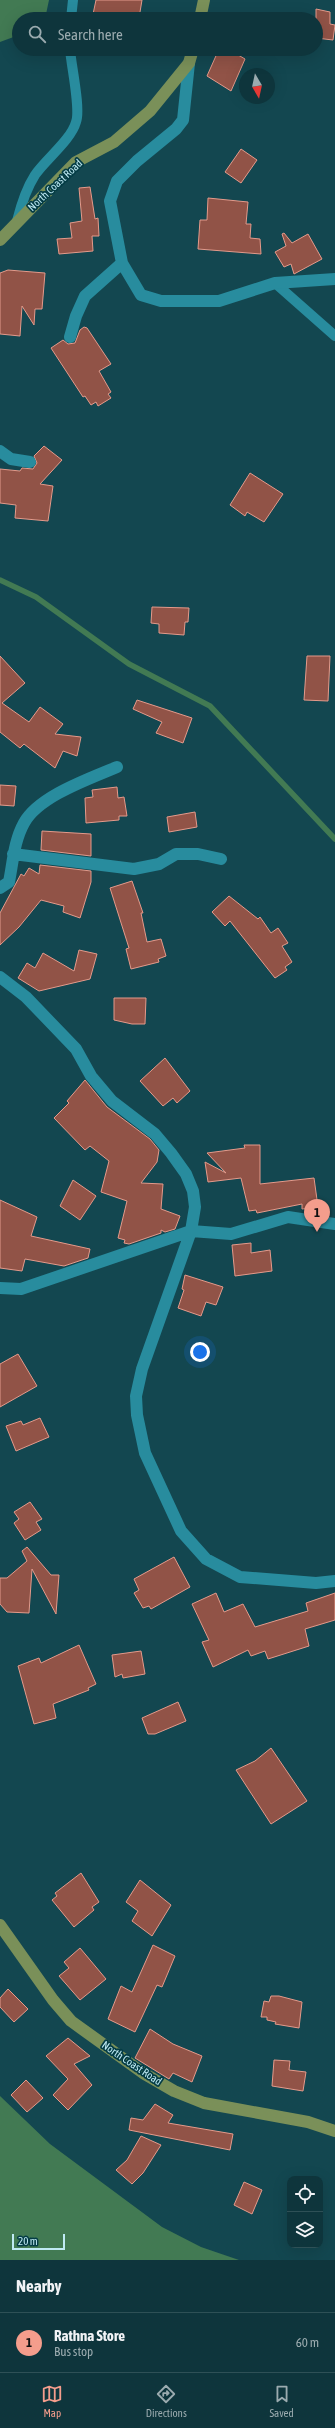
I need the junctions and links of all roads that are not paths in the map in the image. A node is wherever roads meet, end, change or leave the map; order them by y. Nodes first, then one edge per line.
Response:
1 (73, 0) edge
2 (204, 0) edge
3 (72, 12) edge
4 (201, 12) edge
5 (71, 56) edge
6 (191, 56) edge
7 (189, 63) junction
8 (17, 221) junction
9 (0, 240) edge
10 (122, 263) junction
11 (335, 279) edge
12 (275, 283) junction
13 (335, 336) edge
14 (70, 337) dead end
15 (0, 451) edge
16 (30, 462) dead end
17 (117, 767) dead end
18 (13, 854) junction
19 (221, 858) dead end
20 (0, 888) edge
21 (0, 977) edge
22 (335, 1224) edge
23 (191, 1231) junction
24 (0, 1288) edge
25 (335, 1581) edge
26 (0, 1925) edge
27 (335, 2131) edge

1 - 3 lane
2 - 4 main road
5 - 8 lane
6 - 7 main road, North Coast Road
7 - 8 main road, North Coast Road
7 - 10 street
8 - 9 main road, North Coast Road
10 - 12 street
10 - 14 street
11 - 12 street
12 - 13 lane
15 - 16 street
17 - 18 street
18 - 19 street
18 - 20 street
21 - 23 street
22 - 23 street
23 - 24 street
23 - 25 street
26 - 27 main road, North Coast Road

